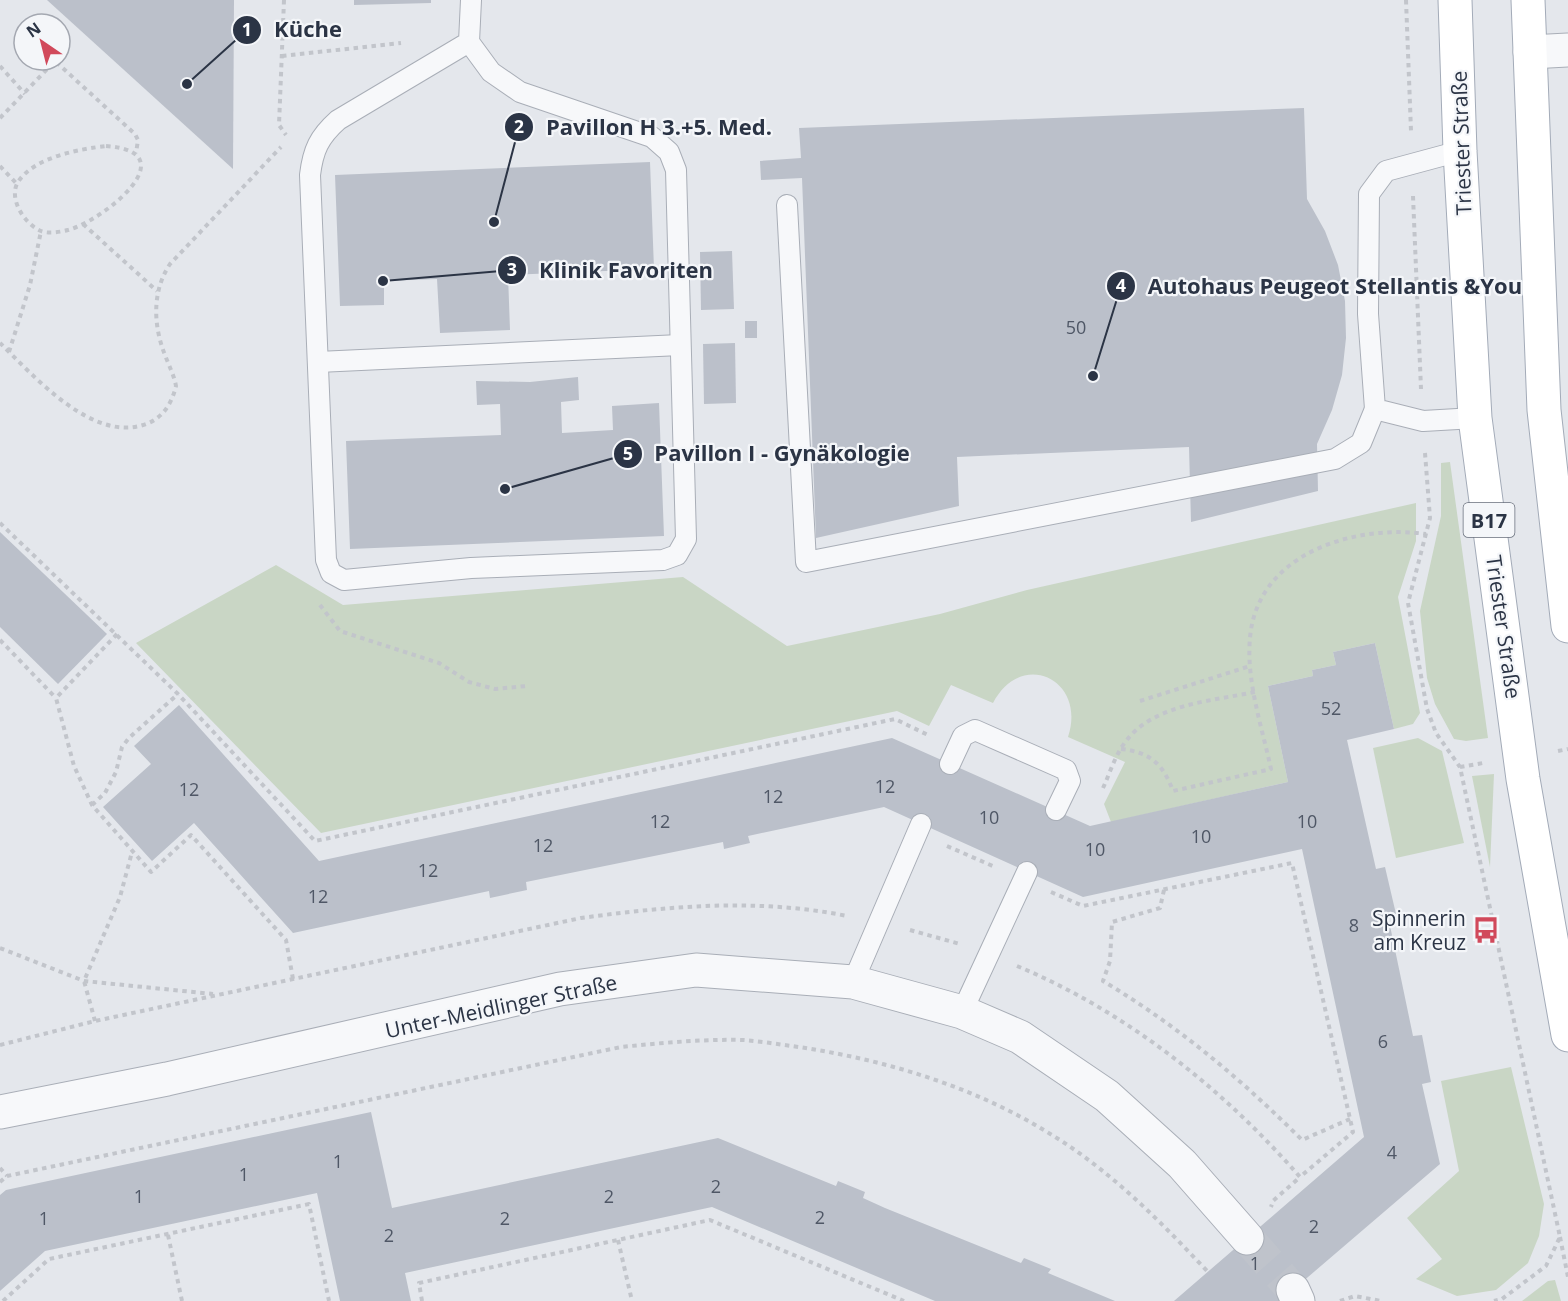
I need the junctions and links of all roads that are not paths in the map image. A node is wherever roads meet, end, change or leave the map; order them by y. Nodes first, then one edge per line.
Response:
1 (471, 0) edge
2 (1455, 0) edge
3 (1528, 0) edge
4 (469, 42) junction
5 (1568, 50) edge
6 (1530, 52) junction
7 (1460, 152) junction
8 (788, 205) dead end
9 (680, 345) junction
10 (318, 362) junction
11 (1375, 409) junction
12 (1475, 418) junction
13 (1567, 616) edge
14 (953, 756) road end
15 (1059, 805) road end
16 (921, 824) dead end
17 (1027, 872) dead end
18 (853, 982) junction
19 (962, 1012) junction
20 (1568, 1035) edge
21 (0, 1112) edge
22 (1247, 1238) tunnel mouth

1 - 4 lane
2 - 7 main road, Triester Straße / B17
3 - 6 main road
4 - 9 lane
4 - 10 lane
5 - 6 street
6 - 13 main road
7 - 11 lane
7 - 12 main road, Triester Straße / B17
8 - 11 lane
9 - 10 lane
9 - 10 lane
11 - 12 lane
12 - 20 main road, Triester Straße / B17
14 - 15 lane
16 - 18 lane
17 - 19 lane
18 - 19 street, Unter-Meidlinger Straße
18 - 21 street, Unter-Meidlinger Straße
19 - 22 street, Unter-Meidlinger Straße

